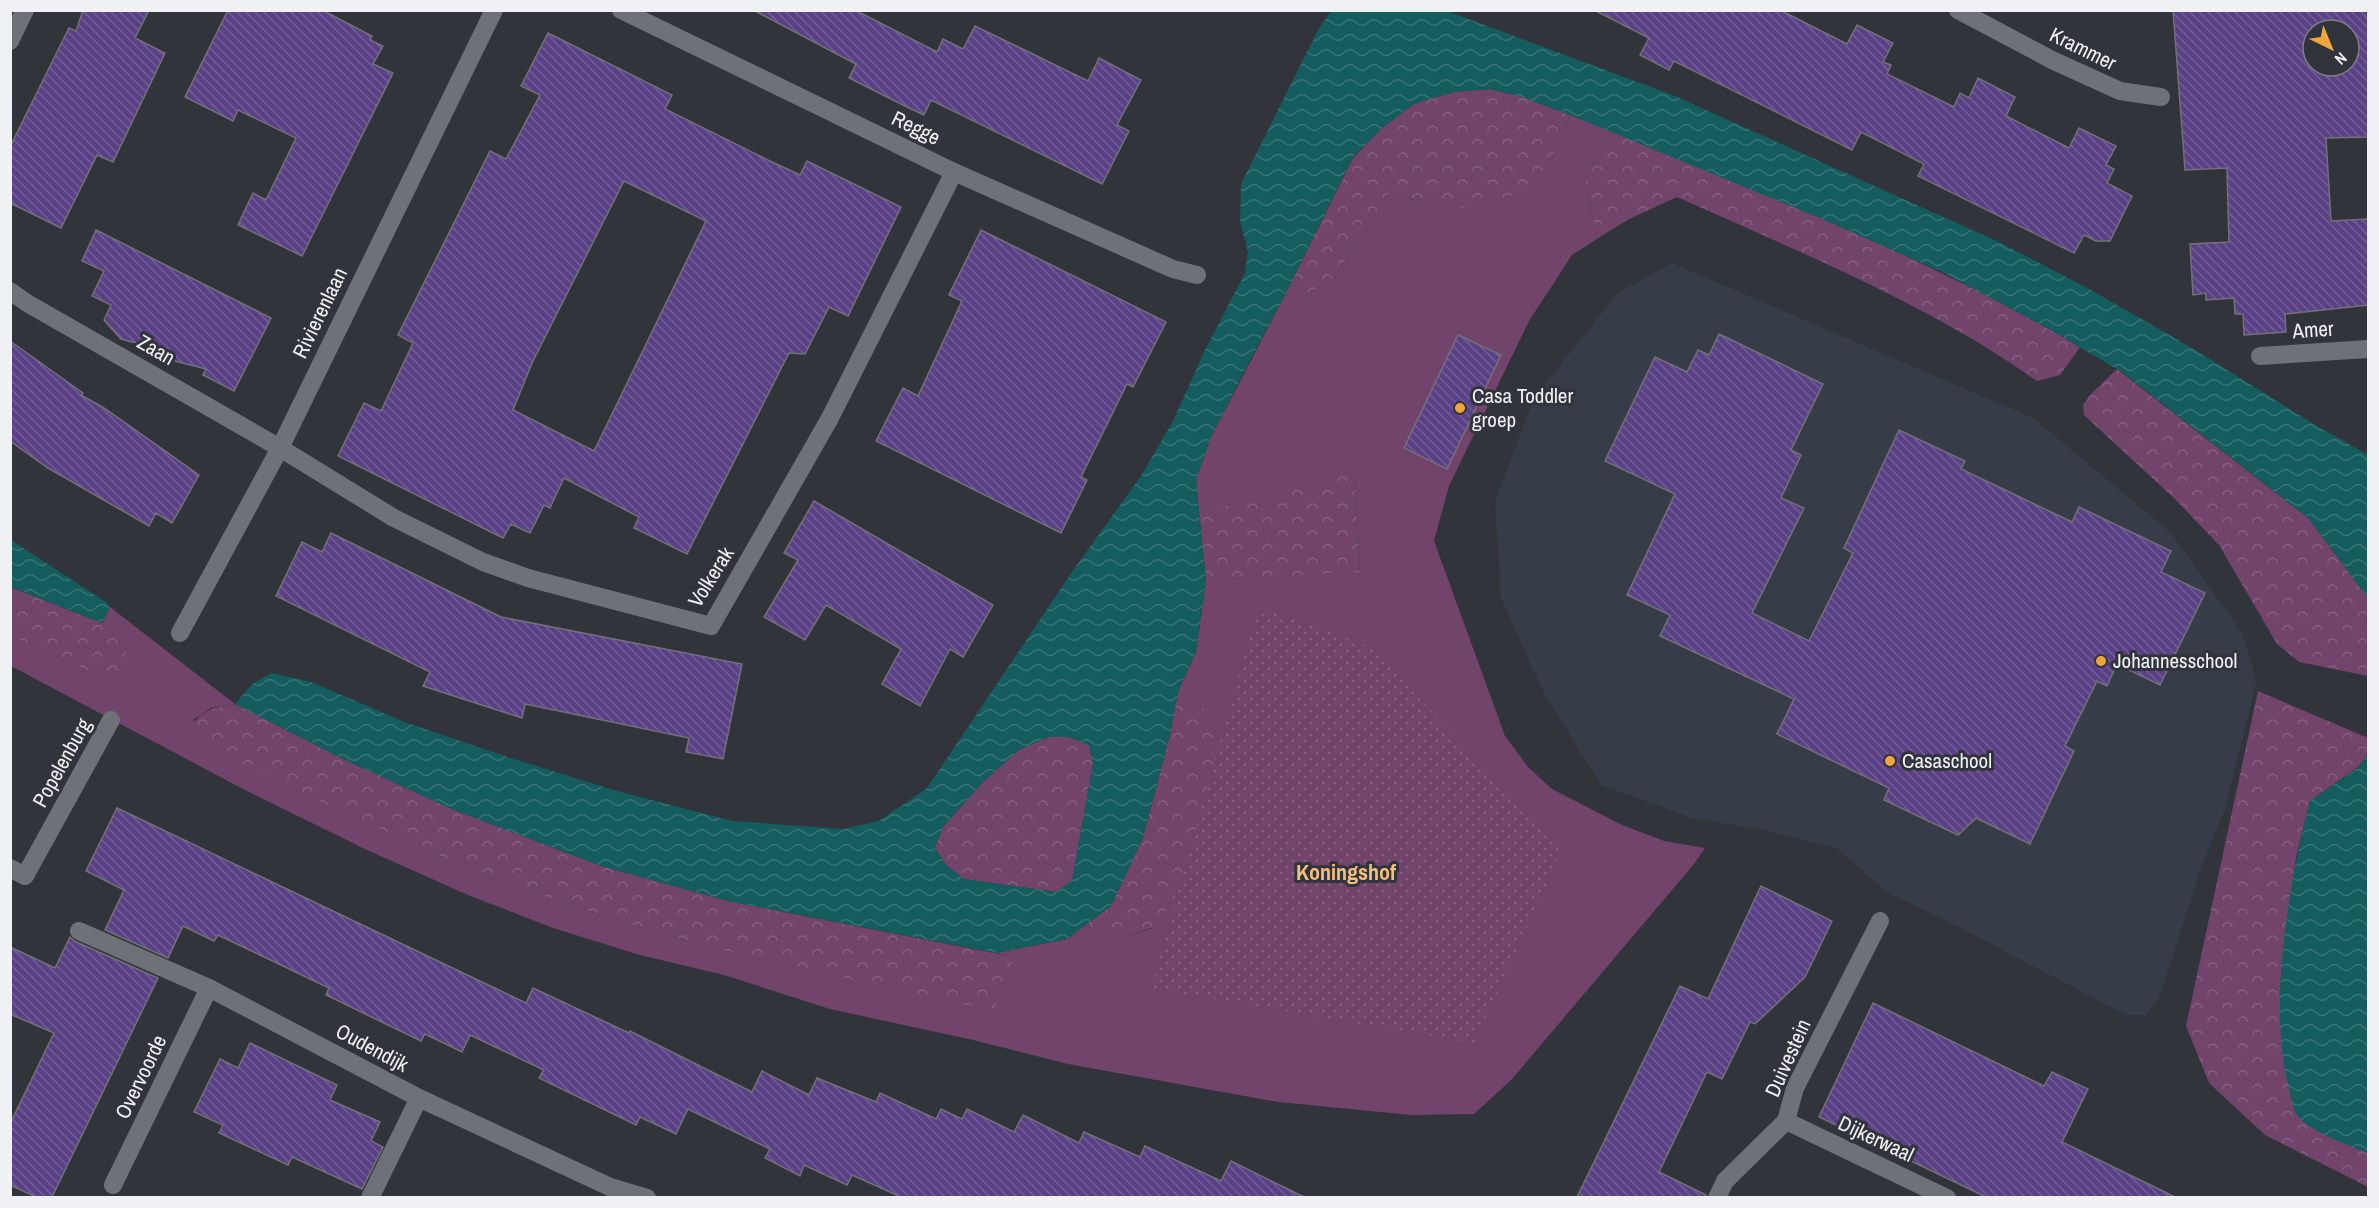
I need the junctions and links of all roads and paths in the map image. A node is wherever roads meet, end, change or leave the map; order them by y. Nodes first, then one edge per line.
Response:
1 (25, 10) edge
2 (494, 10) edge
3 (621, 10) edge
4 (1958, 10) edge
5 (10, 41) edge
6 (2161, 98) dead end
7 (954, 172) junction
8 (1197, 275) dead end
9 (10, 291) edge
10 (2368, 349) edge
11 (2260, 356) dead end
12 (280, 448) junction
13 (180, 633) dead end
14 (111, 720) dead end
15 (10, 868) edge
16 (1880, 921) dead end
17 (79, 931) dead end
18 (209, 988) junction
19 (419, 1098) junction
20 (1786, 1122) junction
21 (113, 1185) dead end
22 (607, 1192) edge
23 (370, 1197) edge
24 (647, 1197) edge
25 (1717, 1197) edge
26 (1947, 1197) edge

1 - 5 street
2 - 12 street, Rivierenlaan
3 - 7 street, Regge
4 - 6 street, Krammer
7 - 8 street, Regge
7 - 12 street, Volkerak
9 - 12 street, Zaan
10 - 11 street, Amer
12 - 13 street, Rivierenlaan
14 - 15 street, Popelenburg
16 - 20 street, Duivestein
17 - 18 street, Oudendijk
18 - 19 street, Oudendijk
18 - 21 street, Overvoorde
19 - 22 street, Oudendijk
19 - 23 street
20 - 25 street, Duivestein
20 - 26 street, Dijkerwaal
22 - 24 street, Oudendijk

